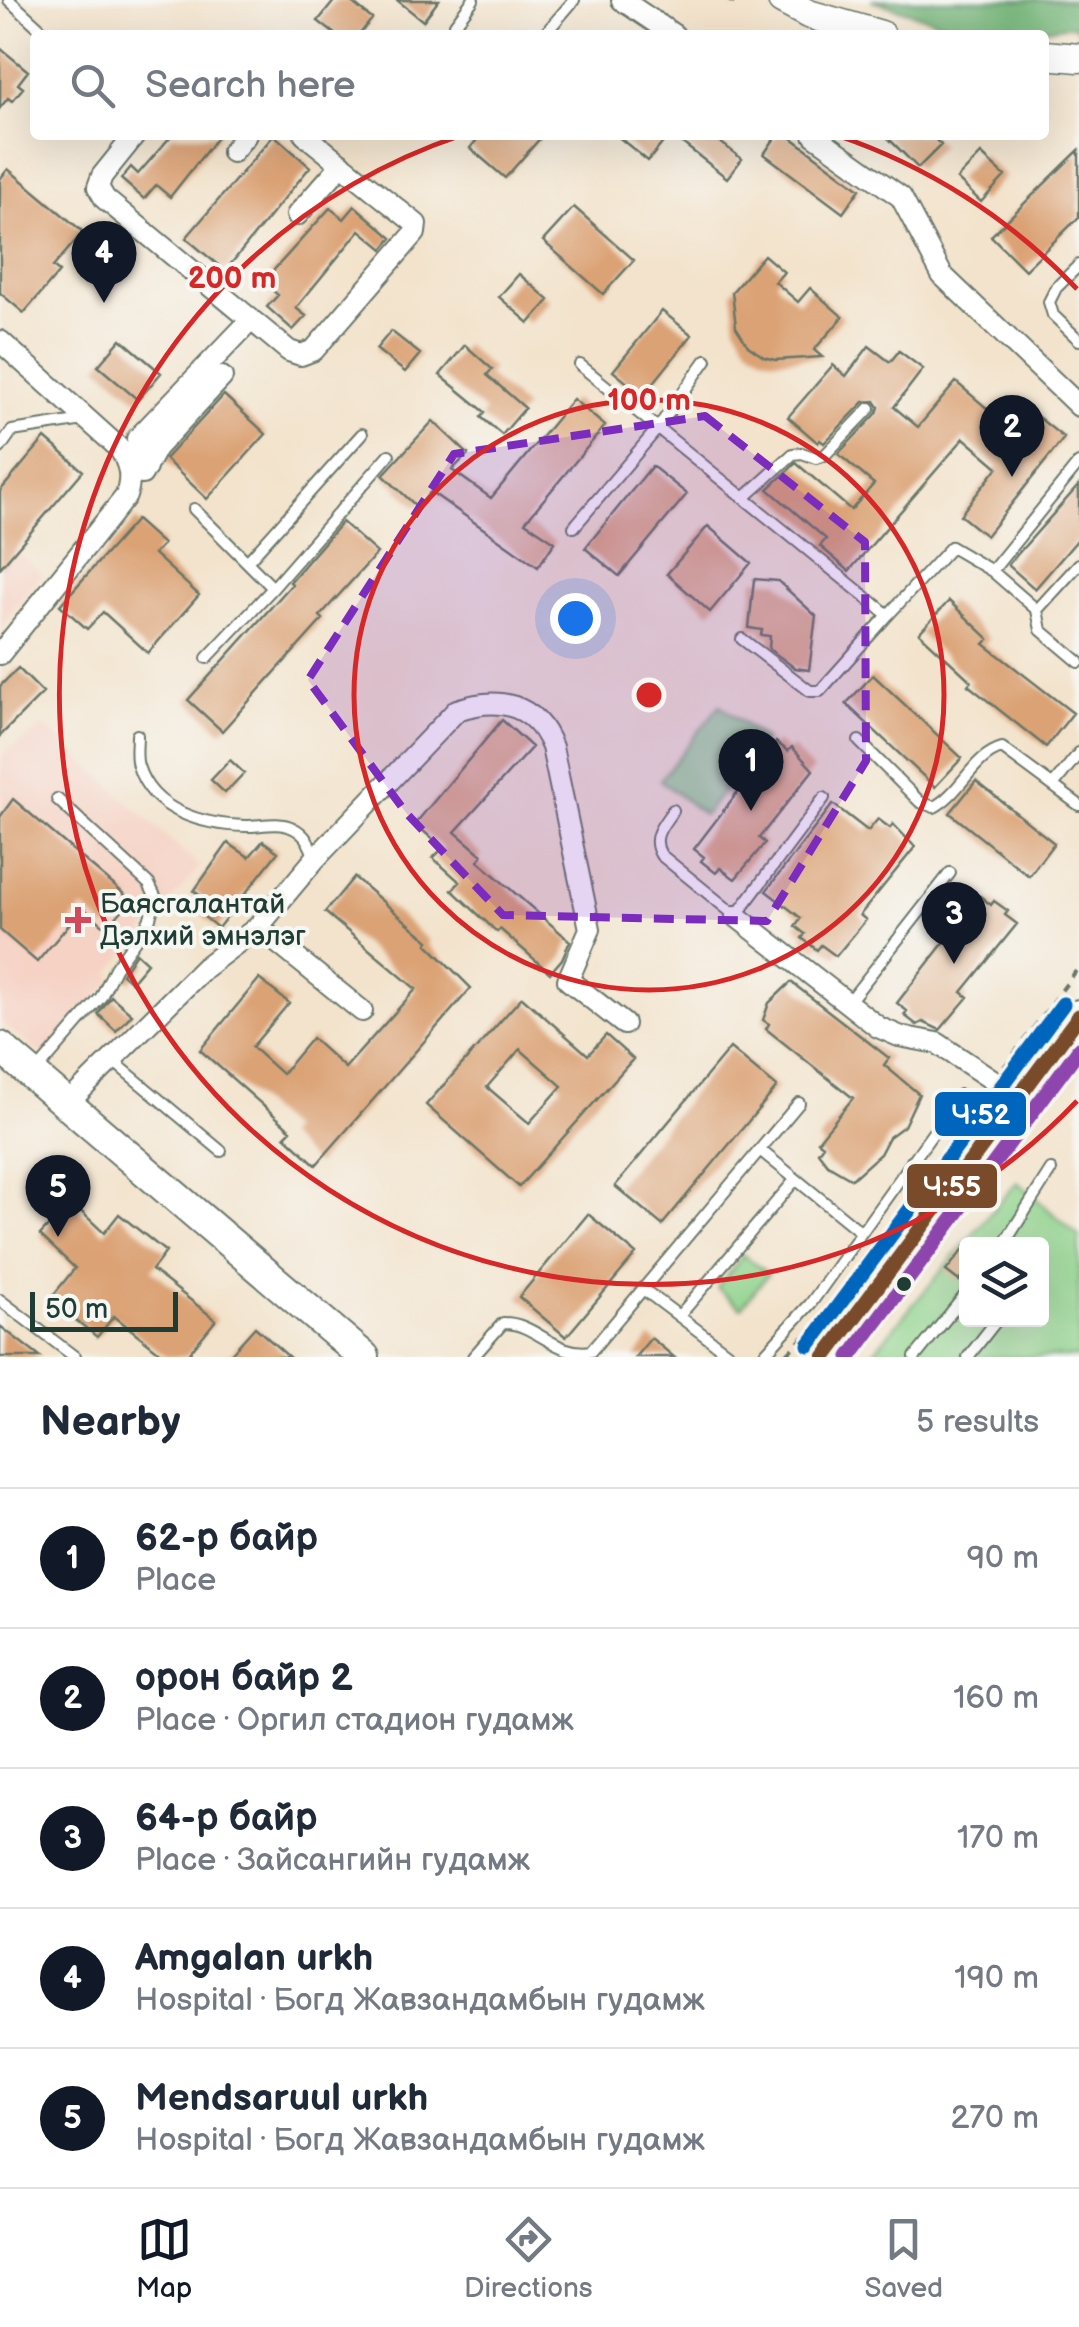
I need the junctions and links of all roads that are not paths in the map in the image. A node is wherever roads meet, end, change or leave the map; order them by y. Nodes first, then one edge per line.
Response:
1 (9, 0) edge
2 (473, 0) edge
3 (574, 0) edge
4 (622, 0) edge
5 (782, 0) edge
6 (455, 24) dead end
7 (42, 30) edge
8 (548, 30) edge
9 (667, 30) edge
10 (864, 30) edge
11 (1049, 55) edge
12 (1079, 58) edge
13 (132, 140) edge
14 (242, 140) edge
15 (311, 140) edge
16 (821, 140) edge
17 (232, 152) dead end
18 (342, 164) junction
19 (297, 215) dead end
20 (1079, 264) edge
21 (251, 320) junction
22 (1079, 340) edge
23 (0, 341) edge
24 (706, 360) dead end
25 (580, 365) dead end
26 (222, 376) dead end
27 (1079, 406) edge
28 (870, 408) dead end
29 (85, 420) junction
30 (658, 428) junction
31 (362, 434) dead end
32 (0, 448) edge
33 (389, 455) dead end
34 (1079, 463) edge
35 (146, 468) junction
36 (126, 496) junction
37 (744, 498) junction
38 (194, 509) dead end
39 (574, 528) dead end
40 (247, 562) junction
41 (1077, 569) edge
42 (992, 571) junction
43 (273, 588) junction
44 (1038, 610) junction
45 (888, 615) junction
46 (742, 639) dead end
47 (0, 654) edge
48 (207, 658) dead end
49 (1079, 662) edge
50 (137, 735) dead end
51 (858, 741) dead end
52 (1079, 753) edge
53 (1054, 784) junction
54 (824, 798) dead end
55 (57, 799) dead end
56 (1079, 804) edge
57 (673, 810) dead end
58 (315, 859) junction
59 (950, 873) dead end
60 (736, 916) junction
61 (258, 926) junction
62 (848, 1003) junction
63 (362, 1011) dead end
64 (1079, 1016) edge
65 (624, 1024) dead end
66 (0, 1048) edge
67 (112, 1060) junction
68 (34, 1075) junction
69 (1020, 1098) junction
70 (68, 1103) junction
71 (799, 1103) dead end
72 (1000, 1126) junction
73 (760, 1150) junction
74 (221, 1151) dead end
75 (912, 1161) junction
76 (1051, 1170) dead end
77 (796, 1179) junction
78 (951, 1189) junction
79 (861, 1232) junction
80 (1009, 1237) edge
81 (643, 1289) junction
82 (0, 1300) edge
83 (959, 1303) edge
84 (679, 1316) junction
85 (992, 1327) edge
86 (828, 1356) edge
87 (75, 1357) edge
88 (364, 1357) edge
89 (474, 1357) edge
90 (733, 1357) edge
91 (762, 1357) edge
92 (915, 1357) edge
93 (968, 1357) edge

1 - 7 lane
2 - 6 lane
3 - 8 lane
4 - 9 street
5 - 10 street
11 - 12 street
13 - 21 street
14 - 17 street
15 - 18 street
16 - 27 street
18 - 19 street
18 - 21 street
20 - 22 lane
21 - 35 street
23 - 29 street
24 - 30 lane
25 - 30 lane
26 - 35 street
28 - 37 lane
29 - 32 lane
29 - 36 street
30 - 37 lane
30 - 39 lane
31 - 40 lane
33 - 43 lane
34 - 42 lane
35 - 36 street
36 - 47 street
37 - 45 lane
38 - 40 lane
40 - 43 lane
41 - 44 lane
42 - 44 lane
42 - 45 lane
43 - 48 lane
44 - 49 lane
45 - 46 lane
50 - 58 lane
51 - 53 lane
52 - 53 lane
53 - 56 lane
54 - 60 lane
55 - 68 lane
57 - 60 lane
58 - 61 street
58 - 65 street
59 - 62 lane
60 - 62 street
61 - 63 street
61 - 67 street
62 - 69 street
64 - 69 main road
66 - 68 main road
67 - 70 street
67 - 74 lane
68 - 70 main road
69 - 72 main road
70 - 88 main road
71 - 73 lane
72 - 75 lane
72 - 78 main road
73 - 77 lane
73 - 81 lane
75 - 78 lane
75 - 79 lane
76 - 80 lane
77 - 79 lane
77 - 84 lane
78 - 86 main road
79 - 91 lane
81 - 84 lane
81 - 89 lane
82 - 87 lane
83 - 92 lane
84 - 90 lane
85 - 93 lane

